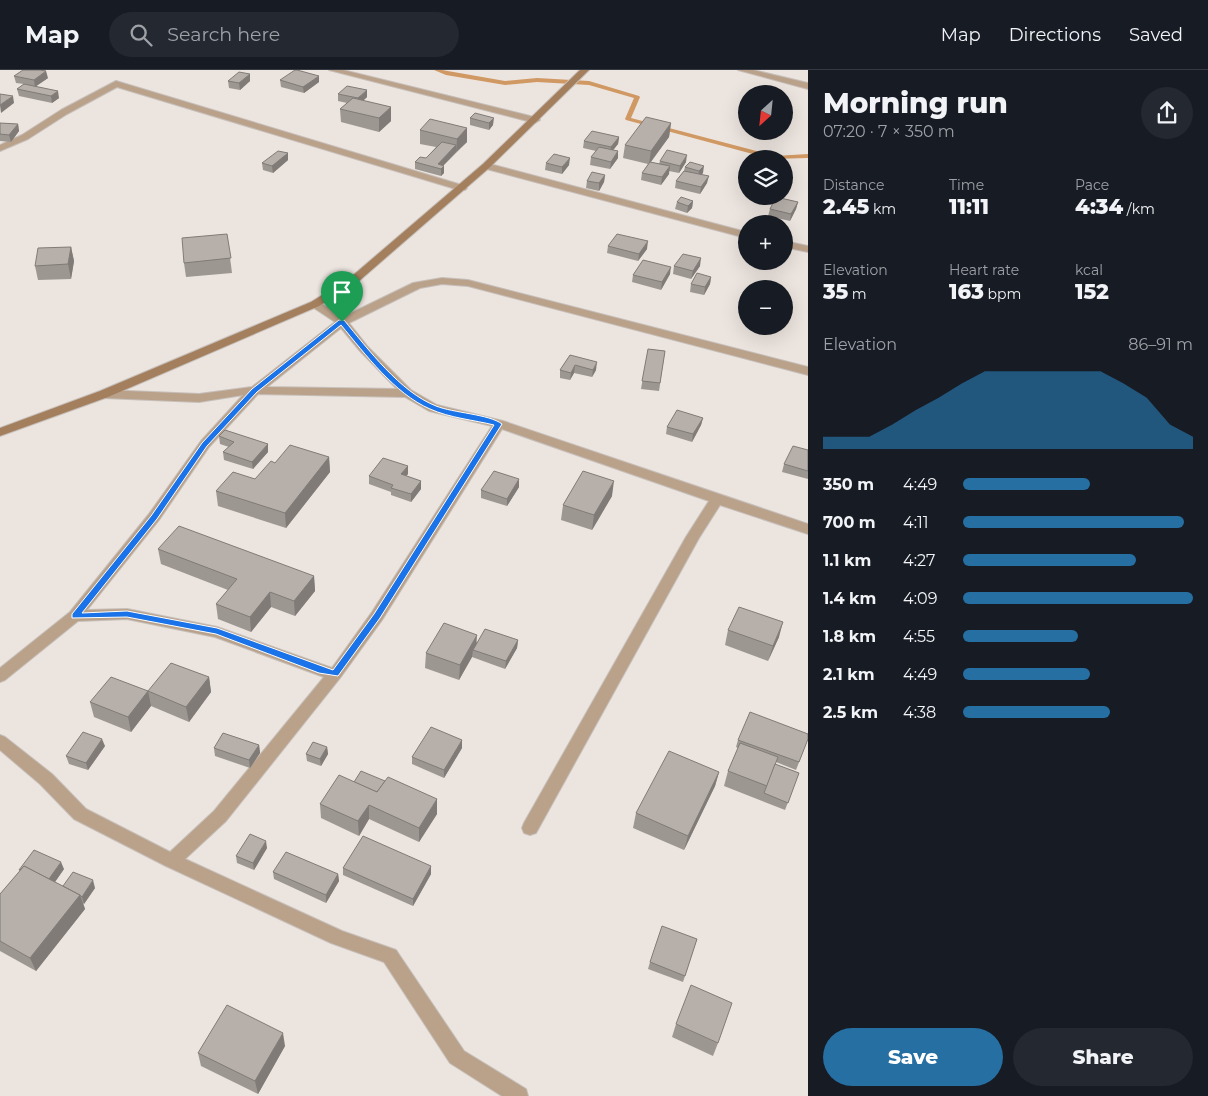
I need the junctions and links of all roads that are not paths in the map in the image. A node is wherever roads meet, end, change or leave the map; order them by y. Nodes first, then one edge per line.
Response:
1 (333, 70) edge
2 (742, 70) edge
3 (584, 71) edge
4 (808, 86) edge
5 (535, 120) junction
6 (0, 148) edge
7 (486, 166) junction
8 (462, 188) junction
9 (738, 234) edge
10 (793, 246) edge
11 (808, 249) edge
12 (315, 304) junction
13 (342, 322) junction
14 (808, 371) edge
15 (254, 390) junction
16 (407, 393) junction
17 (104, 394) junction
18 (499, 424) junction
19 (0, 432) edge
20 (717, 499) junction
21 (808, 529) edge
22 (74, 616) junction
23 (335, 674) junction
24 (0, 676) edge
25 (0, 741) edge
26 (530, 828) dead end
27 (172, 861) junction
28 (519, 1096) edge

1 - 5 street
2 - 4 street
3 - 5 main road
5 - 7 main road
6 - 8 street
7 - 8 main road
7 - 9 street
8 - 12 main road
10 - 11 street
12 - 13 street
12 - 17 main road
13 - 14 street
13 - 15 street
13 - 16 street
15 - 16 street
15 - 17 street
15 - 22 street
16 - 18 street
17 - 19 main road
18 - 20 street
18 - 23 street
20 - 21 street
20 - 26 street
22 - 23 street
22 - 24 street
23 - 27 street
25 - 27 street
27 - 28 street

